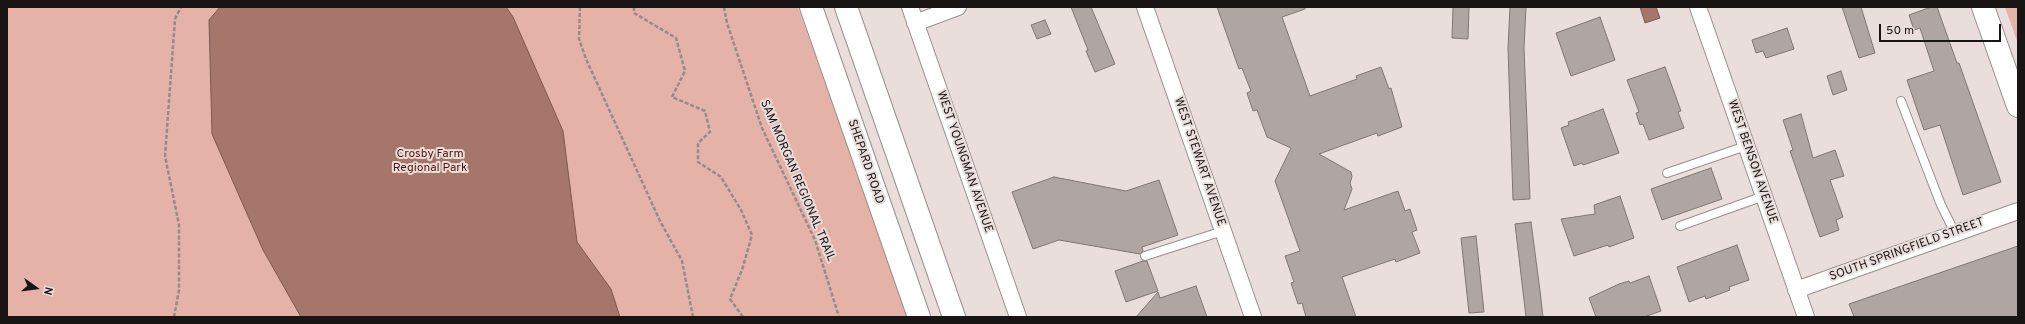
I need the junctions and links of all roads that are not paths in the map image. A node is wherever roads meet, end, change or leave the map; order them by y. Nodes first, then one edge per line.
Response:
1 (811, 7) edge
2 (846, 7) edge
3 (910, 7) edge
4 (958, 7) edge
5 (1145, 7) edge
6 (1698, 7) edge
7 (1983, 7) edge
8 (915, 23) junction
9 (1901, 101) dead end
10 (2018, 106) edge
11 (1746, 146) junction
12 (1667, 173) dead end
13 (1764, 196) junction
14 (2018, 211) edge
15 (1680, 226) dead end
16 (1223, 231) junction
17 (1956, 233) junction
18 (1145, 256) dead end
19 (1796, 290) junction
20 (919, 317) edge
21 (954, 317) edge
22 (1018, 317) edge
23 (1253, 317) edge
24 (1806, 317) edge

1 - 20 main road, SHEPARD ROAD
2 - 21 main road
3 - 8 street, WEST YOUNGMAN AVENUE
4 - 8 street
5 - 16 street, WEST STEWART AVENUE
6 - 11 street, WEST BENSON AVENUE
7 - 10 main road
8 - 22 street, WEST YOUNGMAN AVENUE
9 - 17 lane
11 - 12 lane
11 - 13 street, WEST BENSON AVENUE
13 - 15 lane
13 - 19 street, WEST BENSON AVENUE
14 - 17 street, SOUTH SPRINGFIELD STREET
16 - 18 lane
16 - 23 street, WEST STEWART AVENUE
17 - 19 street, SOUTH SPRINGFIELD STREET
19 - 24 street, WEST BENSON AVENUE

